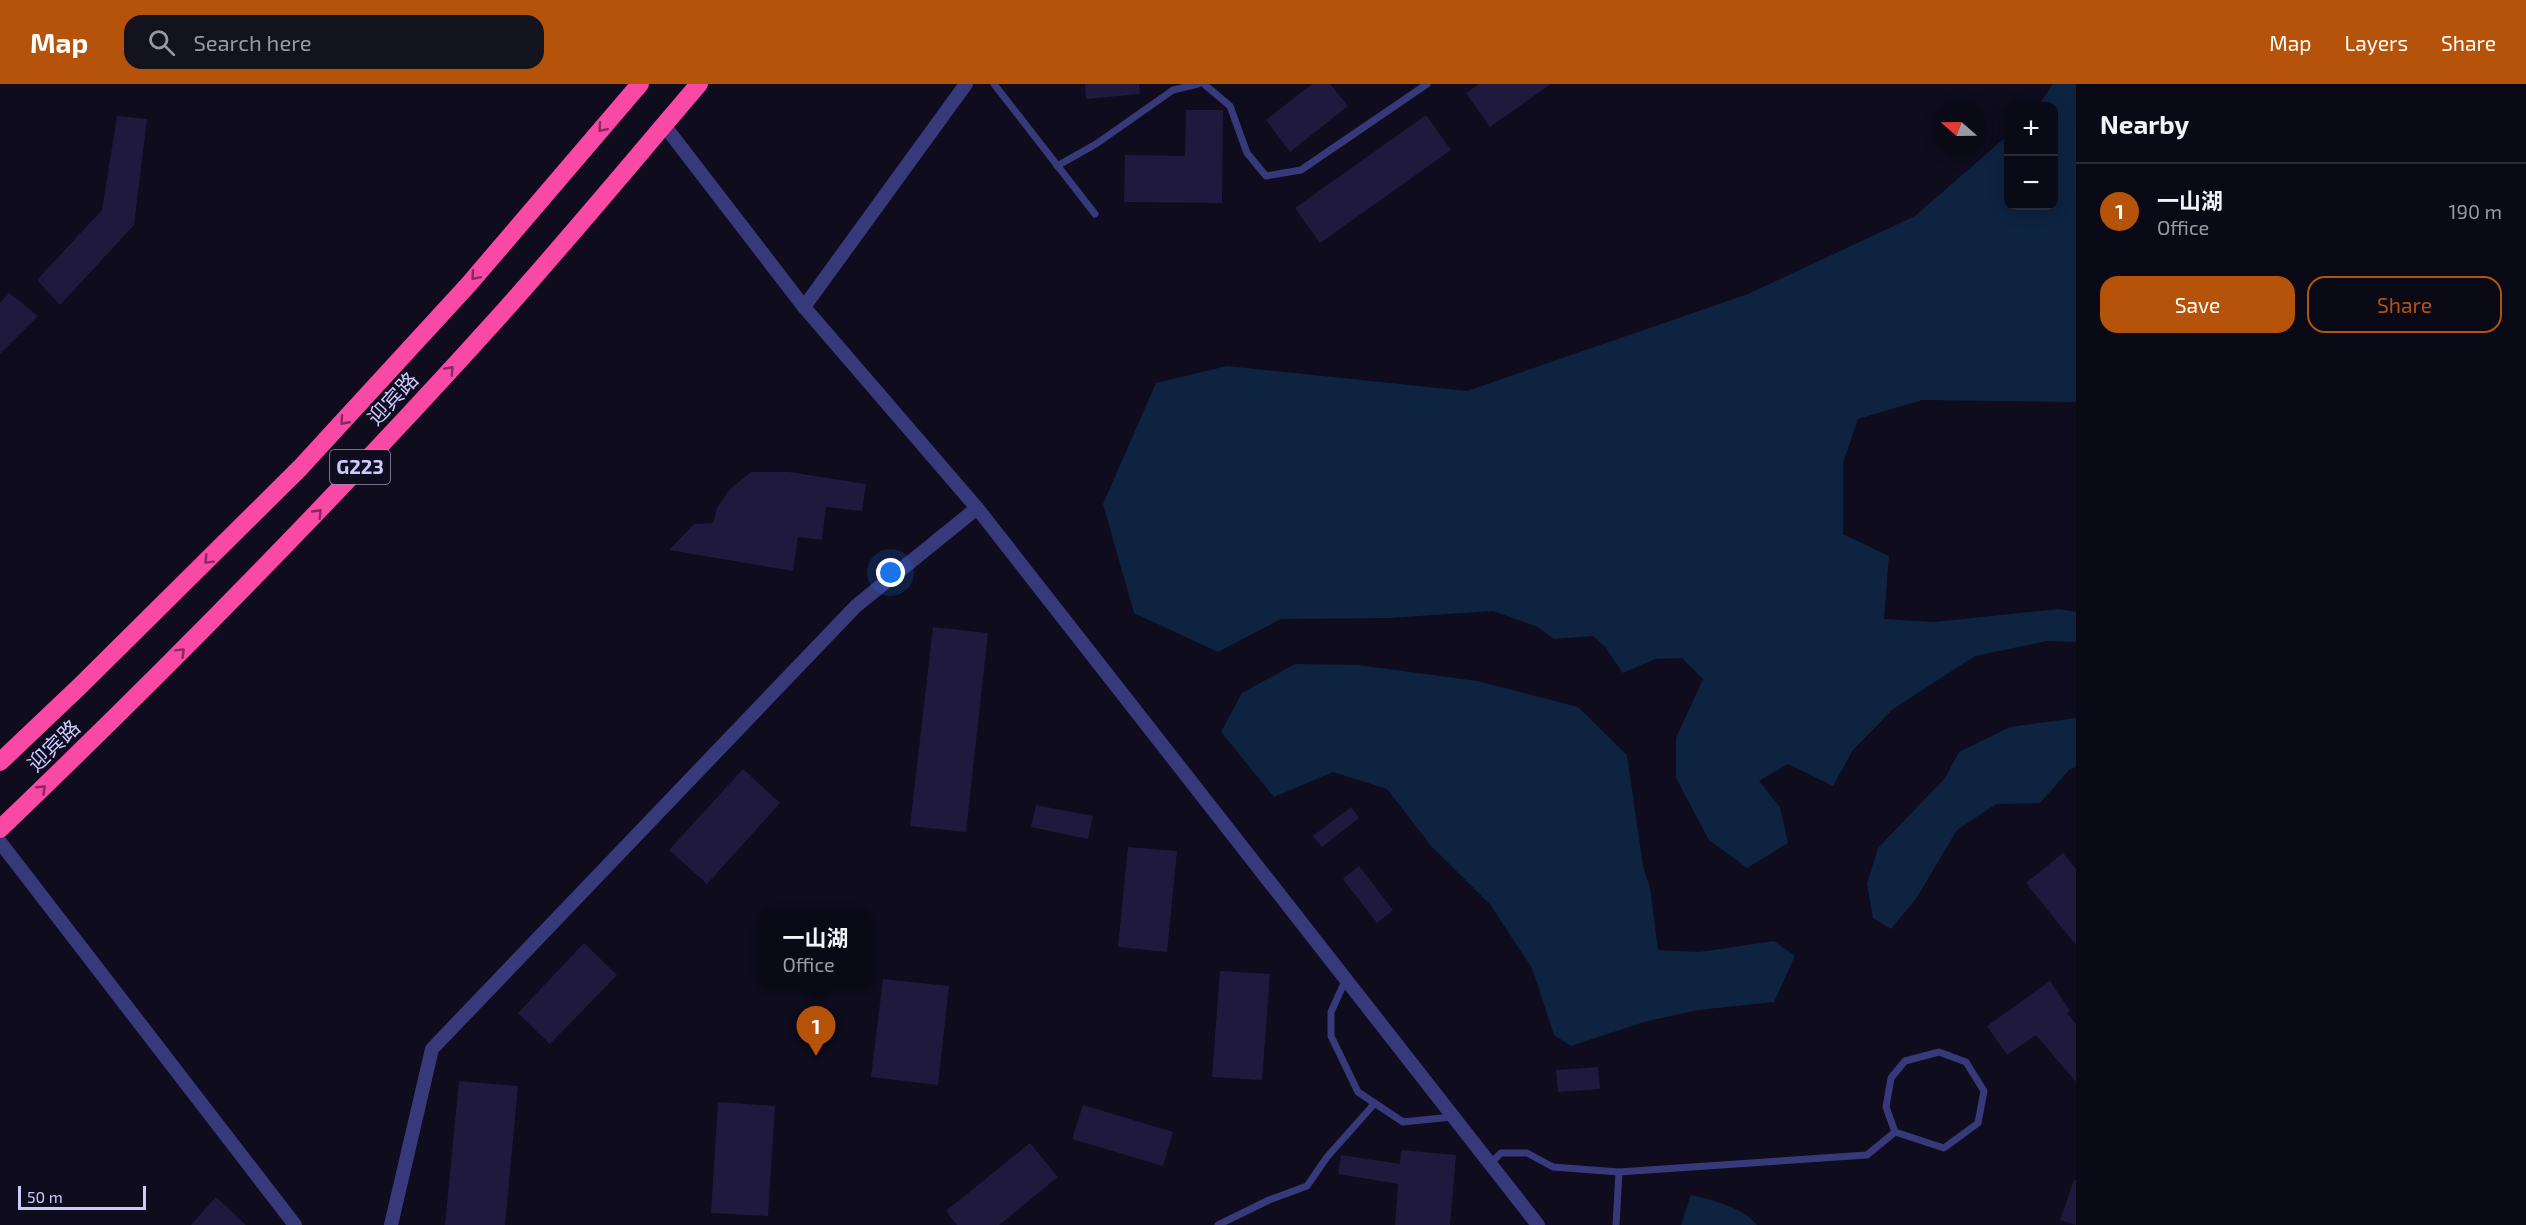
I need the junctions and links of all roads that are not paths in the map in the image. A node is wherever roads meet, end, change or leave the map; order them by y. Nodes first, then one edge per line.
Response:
1 (640, 84) edge
2 (699, 84) edge
3 (966, 84) edge
4 (994, 84) edge
5 (1198, 84) edge
6 (1204, 84) edge
7 (1427, 84) edge
8 (664, 125) junction
9 (1058, 166) junction
10 (1095, 214) dead end
11 (804, 307) junction
12 (977, 508) junction
13 (0, 762) edge
14 (0, 829) edge
15 (0, 842) edge
16 (1346, 979) junction
17 (1375, 1103) junction
18 (1454, 1117) junction
19 (1895, 1132) junction
20 (1491, 1163) junction
21 (1619, 1172) junction
22 (295, 1225) edge
23 (392, 1225) edge
24 (1218, 1225) edge
25 (1538, 1225) edge
26 (1616, 1225) edge

1 -> 13 highway, 迎宾路 / G223
2 - 8 highway, 迎宾路 / G223
3 - 11 street
4 - 9 lane
5 - 9 lane
6 - 7 lane
8 - 11 street
14 -> 8 highway, 迎宾路 / G223
9 - 10 lane
11 - 12 street
12 - 16 street
12 - 23 street
15 - 22 street
16 - 17 lane
16 - 18 street
17 - 18 lane
17 - 24 lane
18 - 20 street
19 - 19 lane
19 - 21 lane
20 - 21 lane
20 - 25 street
21 - 26 lane

